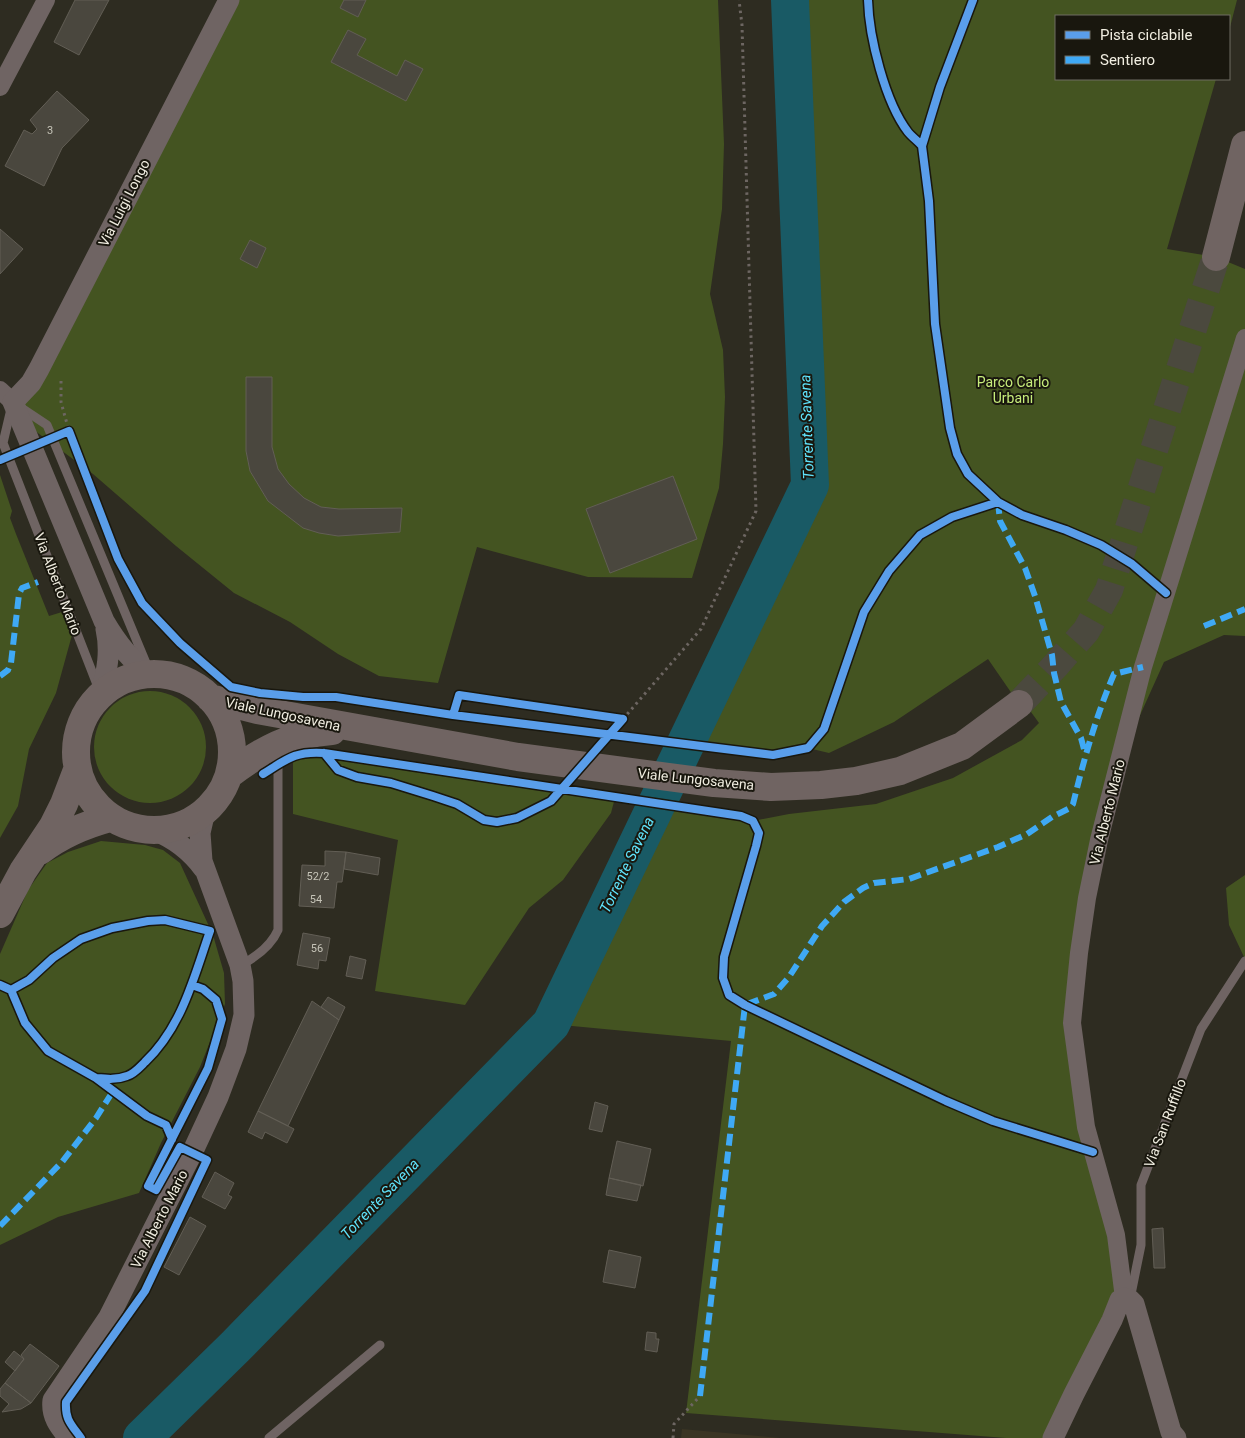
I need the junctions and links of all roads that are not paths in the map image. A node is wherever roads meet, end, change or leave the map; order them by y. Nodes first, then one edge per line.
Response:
1 (46, 0) edge
2 (229, 0) edge
3 (0, 87) edge
4 (1245, 145) edge
5 (1216, 257) tunnel mouth
6 (1245, 338) edge
7 (7, 396) edge
8 (104, 621) junction
9 (150, 674) junction
10 (101, 694) junction
11 (210, 698) junction
12 (1018, 704) tunnel mouth
13 (356, 729) junction
14 (278, 765) dead end
15 (77, 770) junction
16 (230, 774) junction
17 (205, 811) junction
18 (110, 818) junction
19 (152, 830) junction
20 (33, 856) junction
21 (206, 871) junction
22 (0, 914) edge
23 (1245, 961) edge
24 (240, 965) junction
25 (1127, 1299) junction
26 (380, 1345) dead end
27 (63, 1431) edge
28 (269, 1438) edge
29 (1053, 1438) edge
30 (1176, 1438) edge

1 - 3 street
2 - 7 street, Via Luigi Longo
4 - 5 main road
6 - 25 street, Via Alberto Mario
7 - 8 street, Via Alberto Mario
7 - 9 lane
7 - 10 lane, Via Alberto Mario
8 - 9 street, Via Alberto Mario
8 - 10 street, Via Alberto Mario
9 - 10 main road
9 - 11 main road
10 - 15 main road
11 - 13 main road, Viale Lungosavena
11 - 16 main road
12 - 13 main road, Viale Lungosavena
13 - 16 main road, Viale Lungosavena
14 - 24 lane
15 - 18 main road
15 - 20 main road
16 - 17 main road
17 - 19 main road
17 - 21 street, Via Alberto Mario
18 - 19 main road
18 - 20 main road
19 - 21 street, Via Alberto Mario
20 - 22 main road
21 - 24 street, Via Alberto Mario
23 - 25 lane, Via San Ruffillo
24 - 27 street, Via Alberto Mario
25 - 29 street, Via San Ruffillo
25 - 30 street
26 - 28 lane

